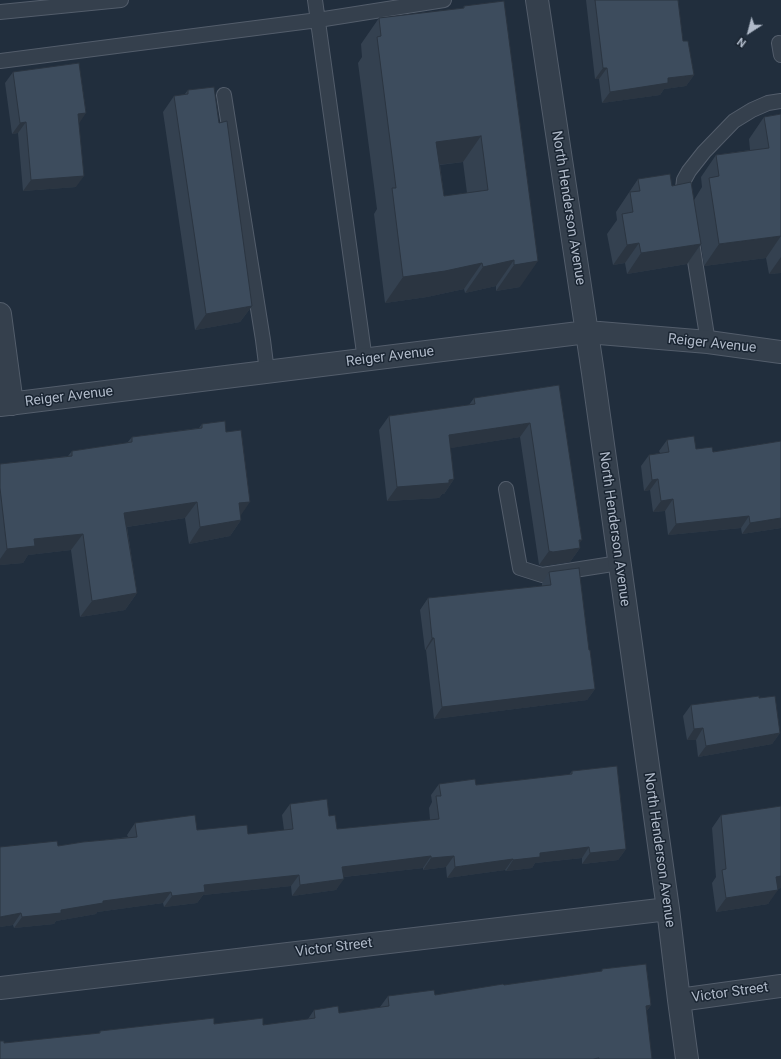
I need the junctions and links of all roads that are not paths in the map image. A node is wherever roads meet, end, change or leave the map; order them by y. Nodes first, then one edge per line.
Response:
1 (121, 0) edge
2 (315, 0) edge
3 (444, 0) edge
4 (537, 0) edge
5 (0, 12) edge
6 (318, 20) junction
7 (0, 61) edge
8 (224, 95) dead end
9 (781, 101) edge
10 (0, 314) edge
11 (587, 332) junction
12 (708, 342) junction
13 (781, 352) edge
14 (365, 360) junction
15 (267, 372) junction
16 (6, 404) edge
17 (506, 489) dead end
18 (619, 563) junction
19 (668, 909) junction
20 (781, 986) edge
21 (0, 988) edge
22 (679, 1000) junction
23 (687, 1059) edge

1 - 5 lane
2 - 6 lane
3 - 6 lane
4 - 11 street, North Henderson Avenue
6 - 7 lane
6 - 14 lane
8 - 15 lane
9 - 12 lane
10 - 16 street
11 - 12 street, Reiger Avenue
11 - 14 street, Reiger Avenue
11 - 18 street, North Henderson Avenue
12 - 13 street, Reiger Avenue
14 - 15 street, Reiger Avenue
15 - 16 street, Reiger Avenue
17 - 18 lane
18 - 19 street, North Henderson Avenue
19 - 21 street, Victor Street
19 - 22 street, North Henderson Avenue
20 - 22 street, Victor Street
22 - 23 street, North Henderson Avenue

